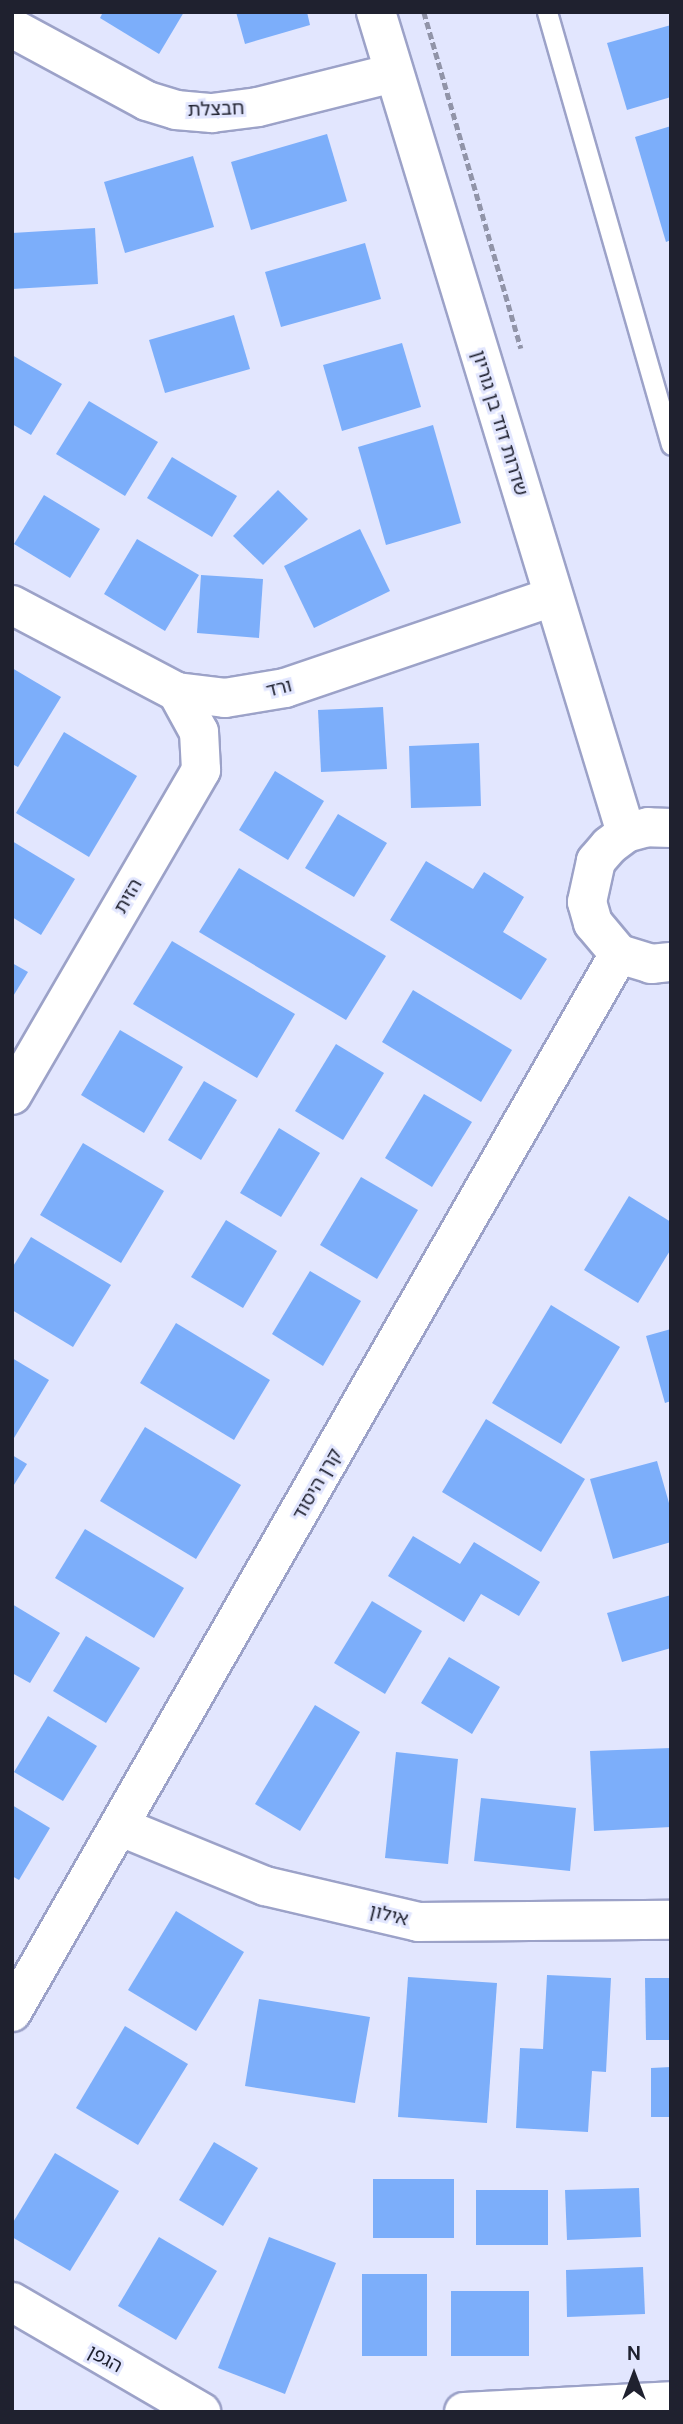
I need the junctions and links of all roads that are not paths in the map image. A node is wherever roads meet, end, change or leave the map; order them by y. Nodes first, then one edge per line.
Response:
1 (376, 12) edge
2 (547, 12) edge
3 (12, 27) edge
4 (393, 73) junction
5 (671, 445) edge
6 (553, 597) junction
7 (12, 605) edge
8 (177, 692) junction
9 (671, 828) edge
10 (626, 833) junction
11 (619, 954) junction
12 (670, 966) edge
13 (12, 1095) edge
14 (121, 1827) junction
15 (671, 1920) edge
16 (12, 2012) edge
17 (12, 2302) edge
18 (671, 2400) edge
19 (201, 2412) edge
20 (464, 2412) edge

1 - 4 street, שדרות דוד בן גוריון
2 - 5 lane
3 - 4 street, חבצלת
4 - 6 street, שדרות דוד בן גוריון
6 - 8 street, ורד
6 - 10 street, שדרות דוד בן גוריון
7 - 8 street, ורד
8 - 13 street, הזית
9 - 10 street
10 - 11 street
11 - 12 street
11 - 14 street, קרן היסוד
14 - 15 street, אילון
14 - 16 street, קרן היסוד
17 - 19 street, הגפן
18 - 20 street

